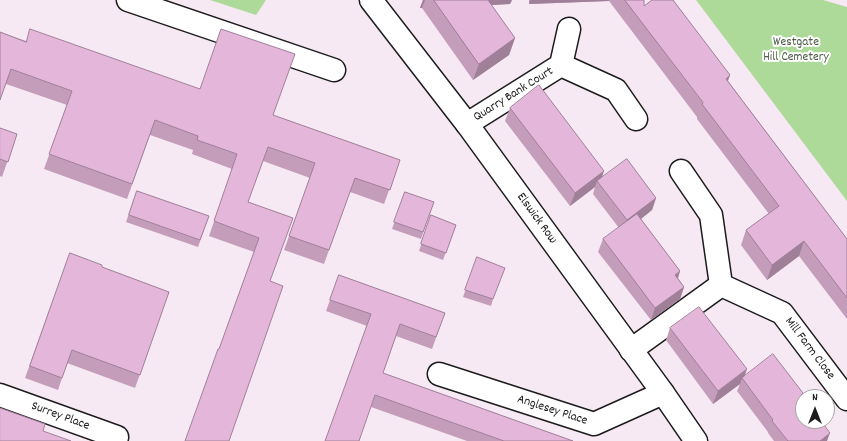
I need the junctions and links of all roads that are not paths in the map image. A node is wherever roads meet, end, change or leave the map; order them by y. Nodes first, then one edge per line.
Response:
1 (128, 0) edge
2 (372, 0) edge
3 (569, 29) dead end
4 (562, 65) junction
5 (334, 70) dead end
6 (636, 119) dead end
7 (467, 124) junction
8 (681, 171) dead end
9 (721, 285) junction
10 (631, 350) junction
11 (439, 374) dead end
12 (663, 393) junction
13 (0, 395) edge
14 (847, 399) edge
15 (116, 441) edge
16 (696, 441) edge

1 - 5 street
2 - 7 street, Elswick Row
3 - 4 street, Quarry Bank Court
4 - 6 street, Quarry Bank Court
4 - 7 street, Quarry Bank Court
7 - 10 street, Elswick Row
8 - 9 street
9 - 10 street
9 - 14 street, Mill Farm Close
10 - 12 street, Elswick Row
11 - 12 street, Anglesey Place
12 - 16 street, Elswick Row
13 - 15 street, Surrey Place

